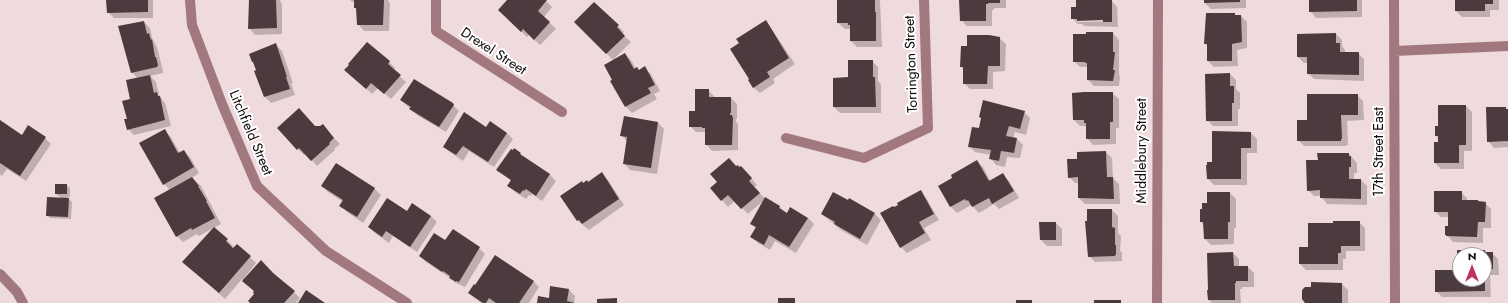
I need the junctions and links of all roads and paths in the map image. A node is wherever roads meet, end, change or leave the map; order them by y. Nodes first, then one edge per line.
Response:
1 (190, 0) edge
2 (436, 0) edge
3 (924, 0) edge
4 (1158, 0) edge
5 (1394, 0) edge
6 (1508, 46) edge
7 (1394, 51) junction
8 (562, 112) dead end
9 (786, 138) dead end
10 (0, 274) edge
11 (23, 303) edge
12 (407, 303) edge
13 (1157, 303) edge
14 (1395, 303) edge

1 - 12 street, Litchfield Street
2 - 8 street, Drexel Street
3 - 9 street, Torrington Street
4 - 13 street, Middlebury Street
5 - 7 street, 17th Street East
6 - 7 street
7 - 14 street, 17th Street East
10 - 11 street

